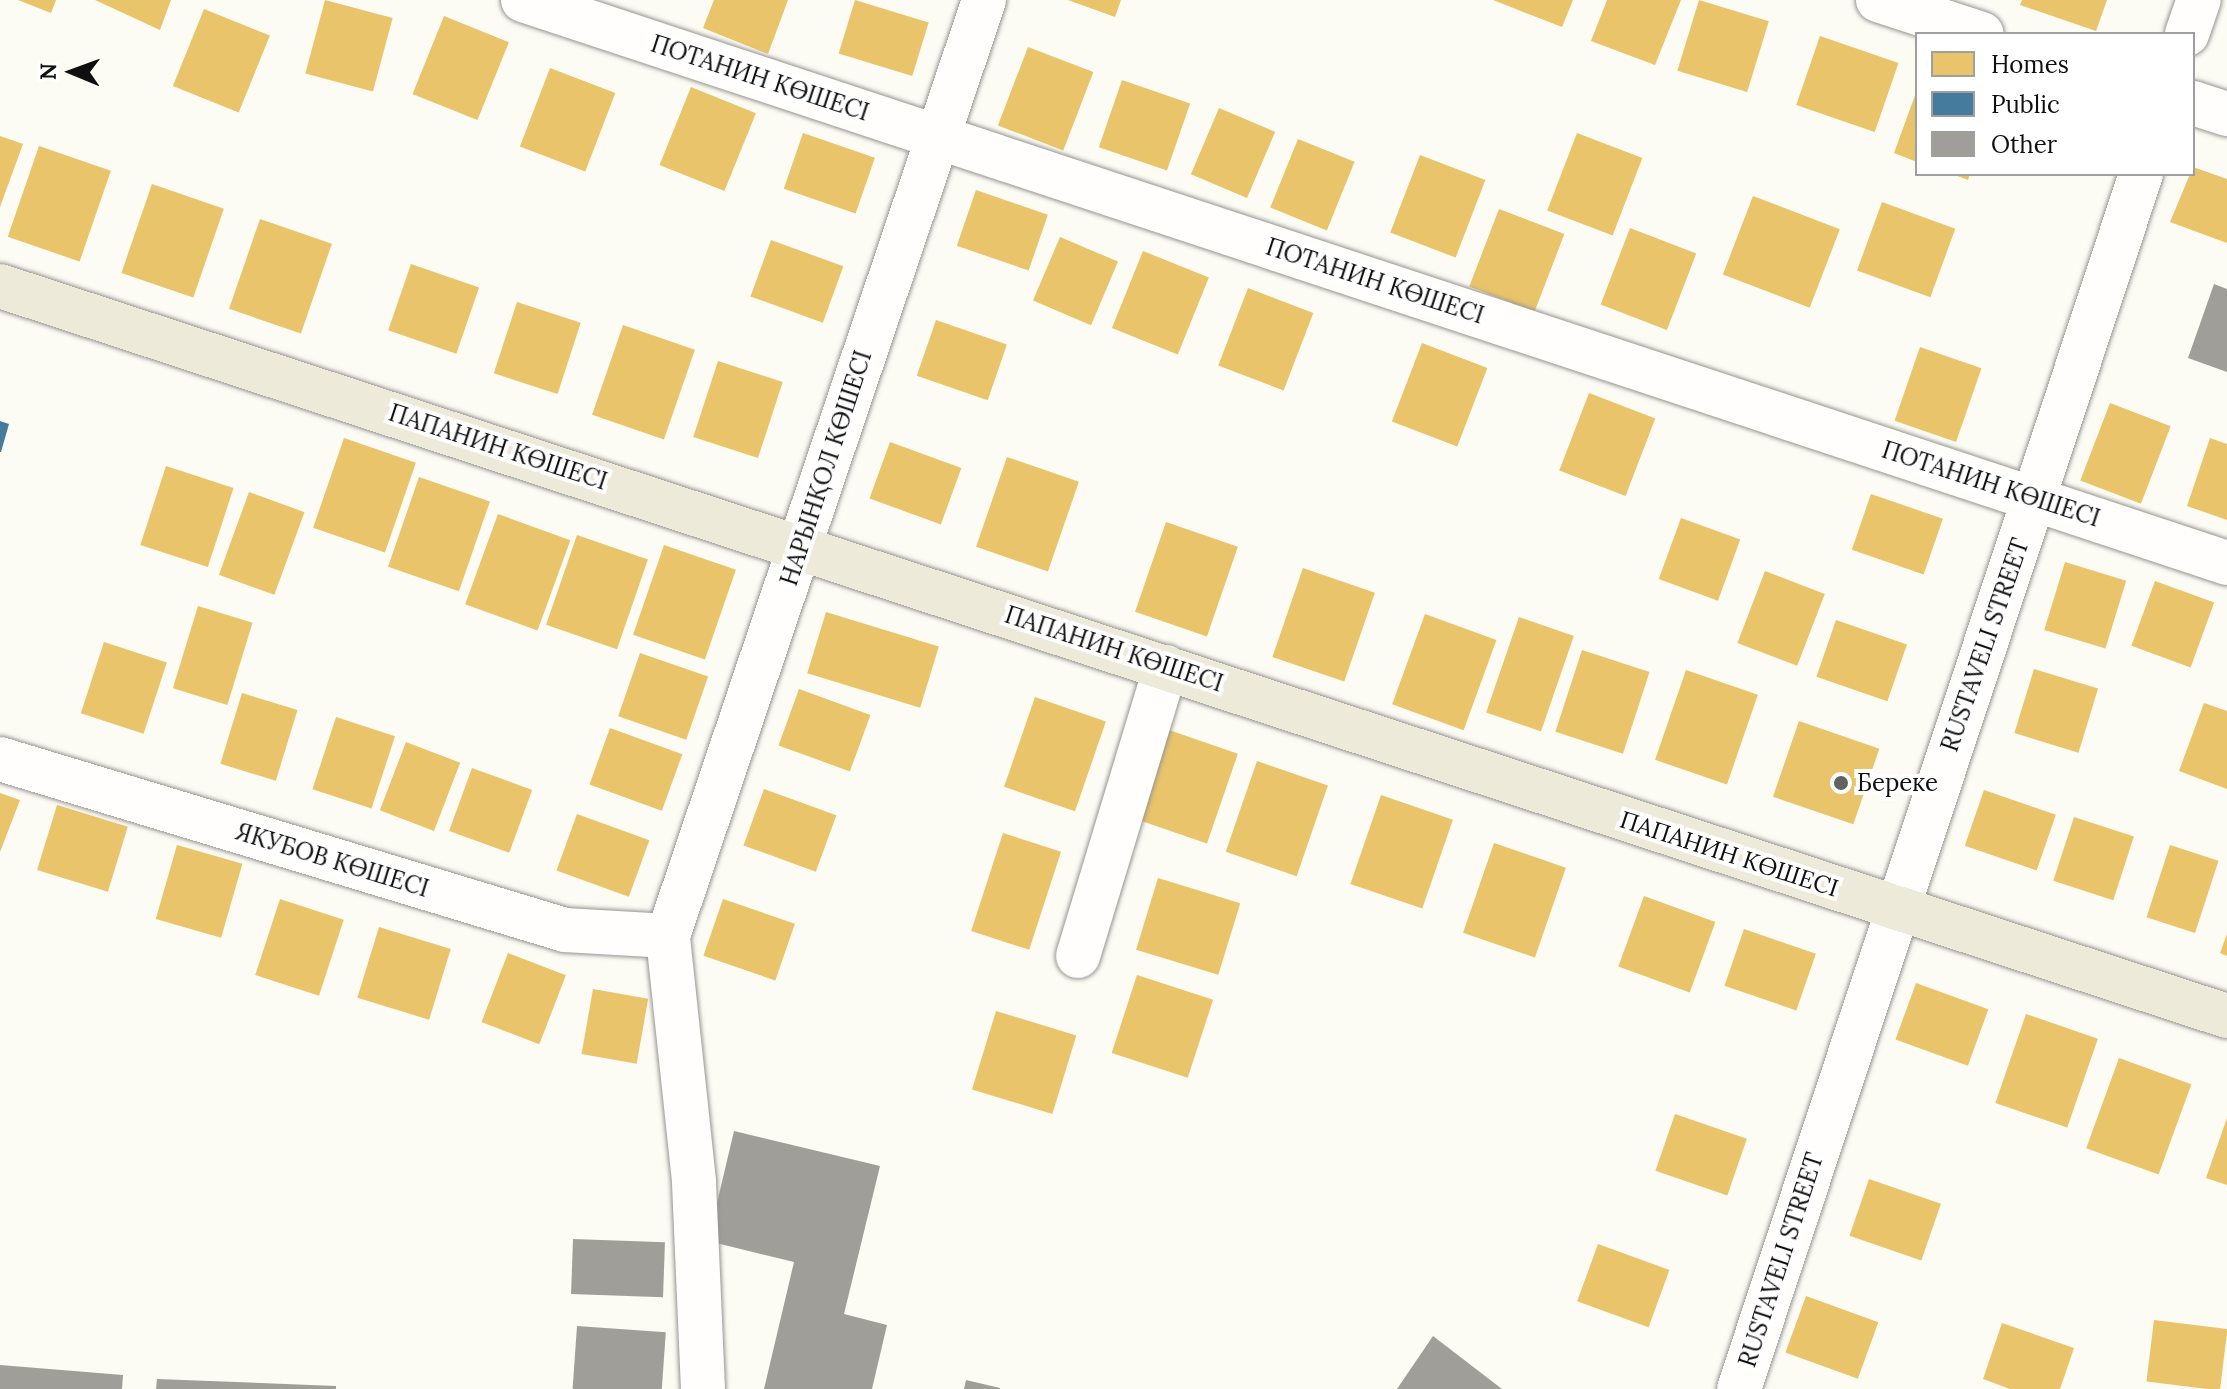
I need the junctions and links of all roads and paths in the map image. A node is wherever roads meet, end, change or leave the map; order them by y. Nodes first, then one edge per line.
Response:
1 (523, 0) edge
2 (984, 0) edge
3 (1878, 0) edge
4 (2199, 0) edge
5 (1976, 32) edge
6 (2188, 32) edge
7 (2195, 104) edge
8 (2227, 114) edge
9 (935, 136) junction
10 (2140, 176) edge
11 (0, 286) edge
12 (2034, 498) junction
13 (801, 545) junction
14 (2227, 563) edge
15 (1166, 667) junction
16 (0, 759) edge
17 (1896, 909) junction
18 (668, 936) junction
19 (1078, 956) dead end
20 (2227, 1016) edge
21 (703, 1389) edge
22 (1739, 1389) edge

1 - 9 street, ПОТАНИН КӨШЕСІ
2 - 9 street, НАРЫНҚОЛ КӨШЕСІ
3 - 5 street
4 - 6 street
7 - 8 street
9 - 12 street, ПОТАНИН КӨШЕСІ
9 - 13 street, НАРЫНҚОЛ КӨШЕСІ
10 - 12 street, RUSTAVELI STREET
11 - 13 main road, ПАПАНИН КӨШЕСІ
12 - 14 street, ПОТАНИН КӨШЕСІ
12 - 17 street, RUSTAVELI STREET
13 - 15 main road, ПАПАНИН КӨШЕСІ
13 - 18 street, НАРЫНҚОЛ КӨШЕСІ
15 - 17 main road, ПАПАНИН КӨШЕСІ
15 - 19 street
16 - 18 street, ЯКУБОВ КӨШЕСІ
17 - 20 main road, ПАПАНИН КӨШЕСІ
17 - 22 street, RUSTAVELI STREET
18 - 21 street

